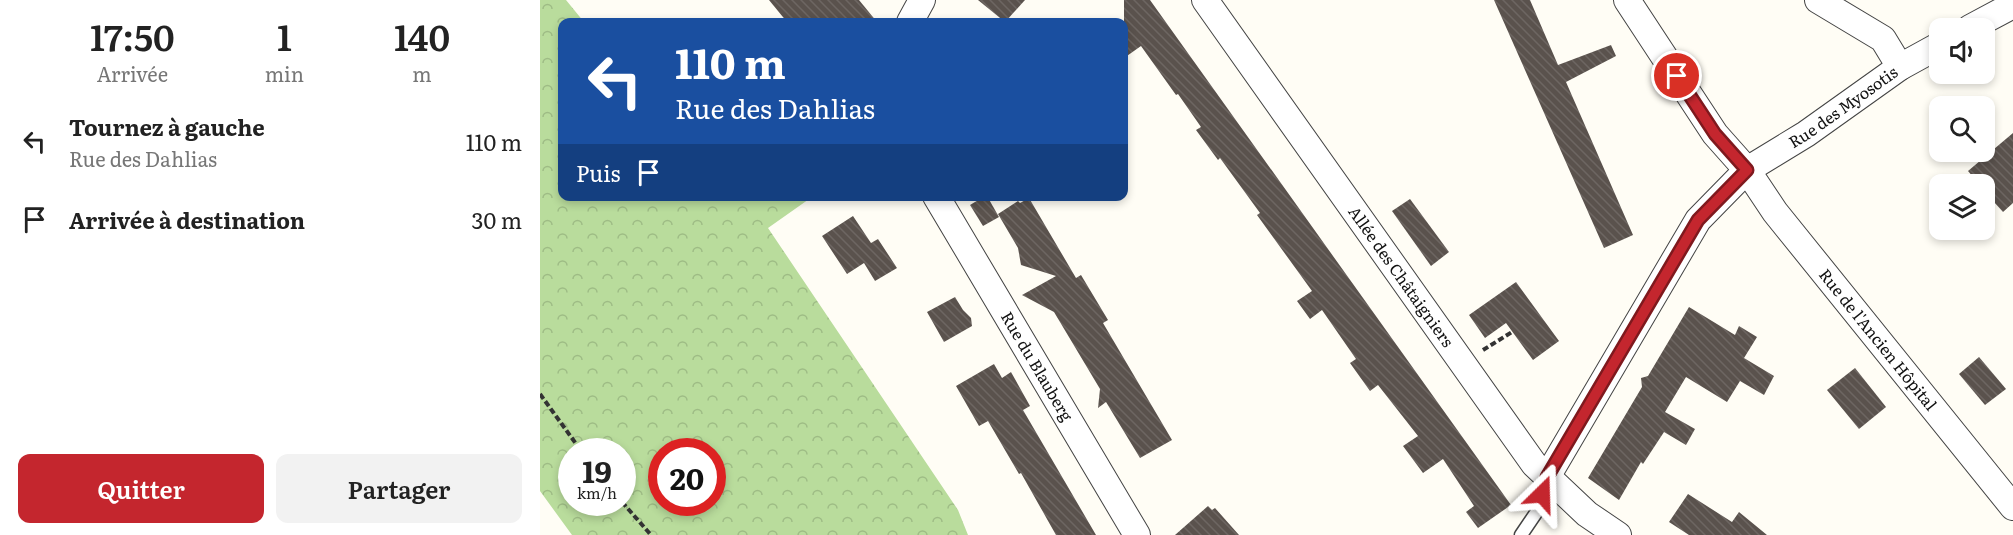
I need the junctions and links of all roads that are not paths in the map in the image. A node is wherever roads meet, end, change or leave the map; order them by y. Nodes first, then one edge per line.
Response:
1 (922, 0) edge
2 (1205, 0) edge
3 (1627, 0) edge
4 (1818, 0) edge
5 (2013, 4) edge
6 (912, 18) edge
7 (1988, 18) edge
8 (1929, 51) edge
9 (1900, 67) junction
10 (1747, 170) junction
11 (939, 201) edge
12 (1547, 477) junction
13 (2013, 507) edge
14 (1137, 535) edge
15 (1521, 535) edge
16 (1618, 535) edge

1 - 6 street
2 - 12 street, Allée des Châtaigniers
3 - 10 street, Rue de l'Ancien Hôpital
4 - 9 street
5 - 7 street
8 - 9 street, Rue des Myosotis
9 - 10 street, Rue des Myosotis
10 - 12 street, Rue des Myosotis
10 - 13 street, Rue de l'Ancien Hôpital
11 - 14 street, Rue du Blauberg
12 - 15 lane
12 - 16 street, Allée des Châtaigniers

